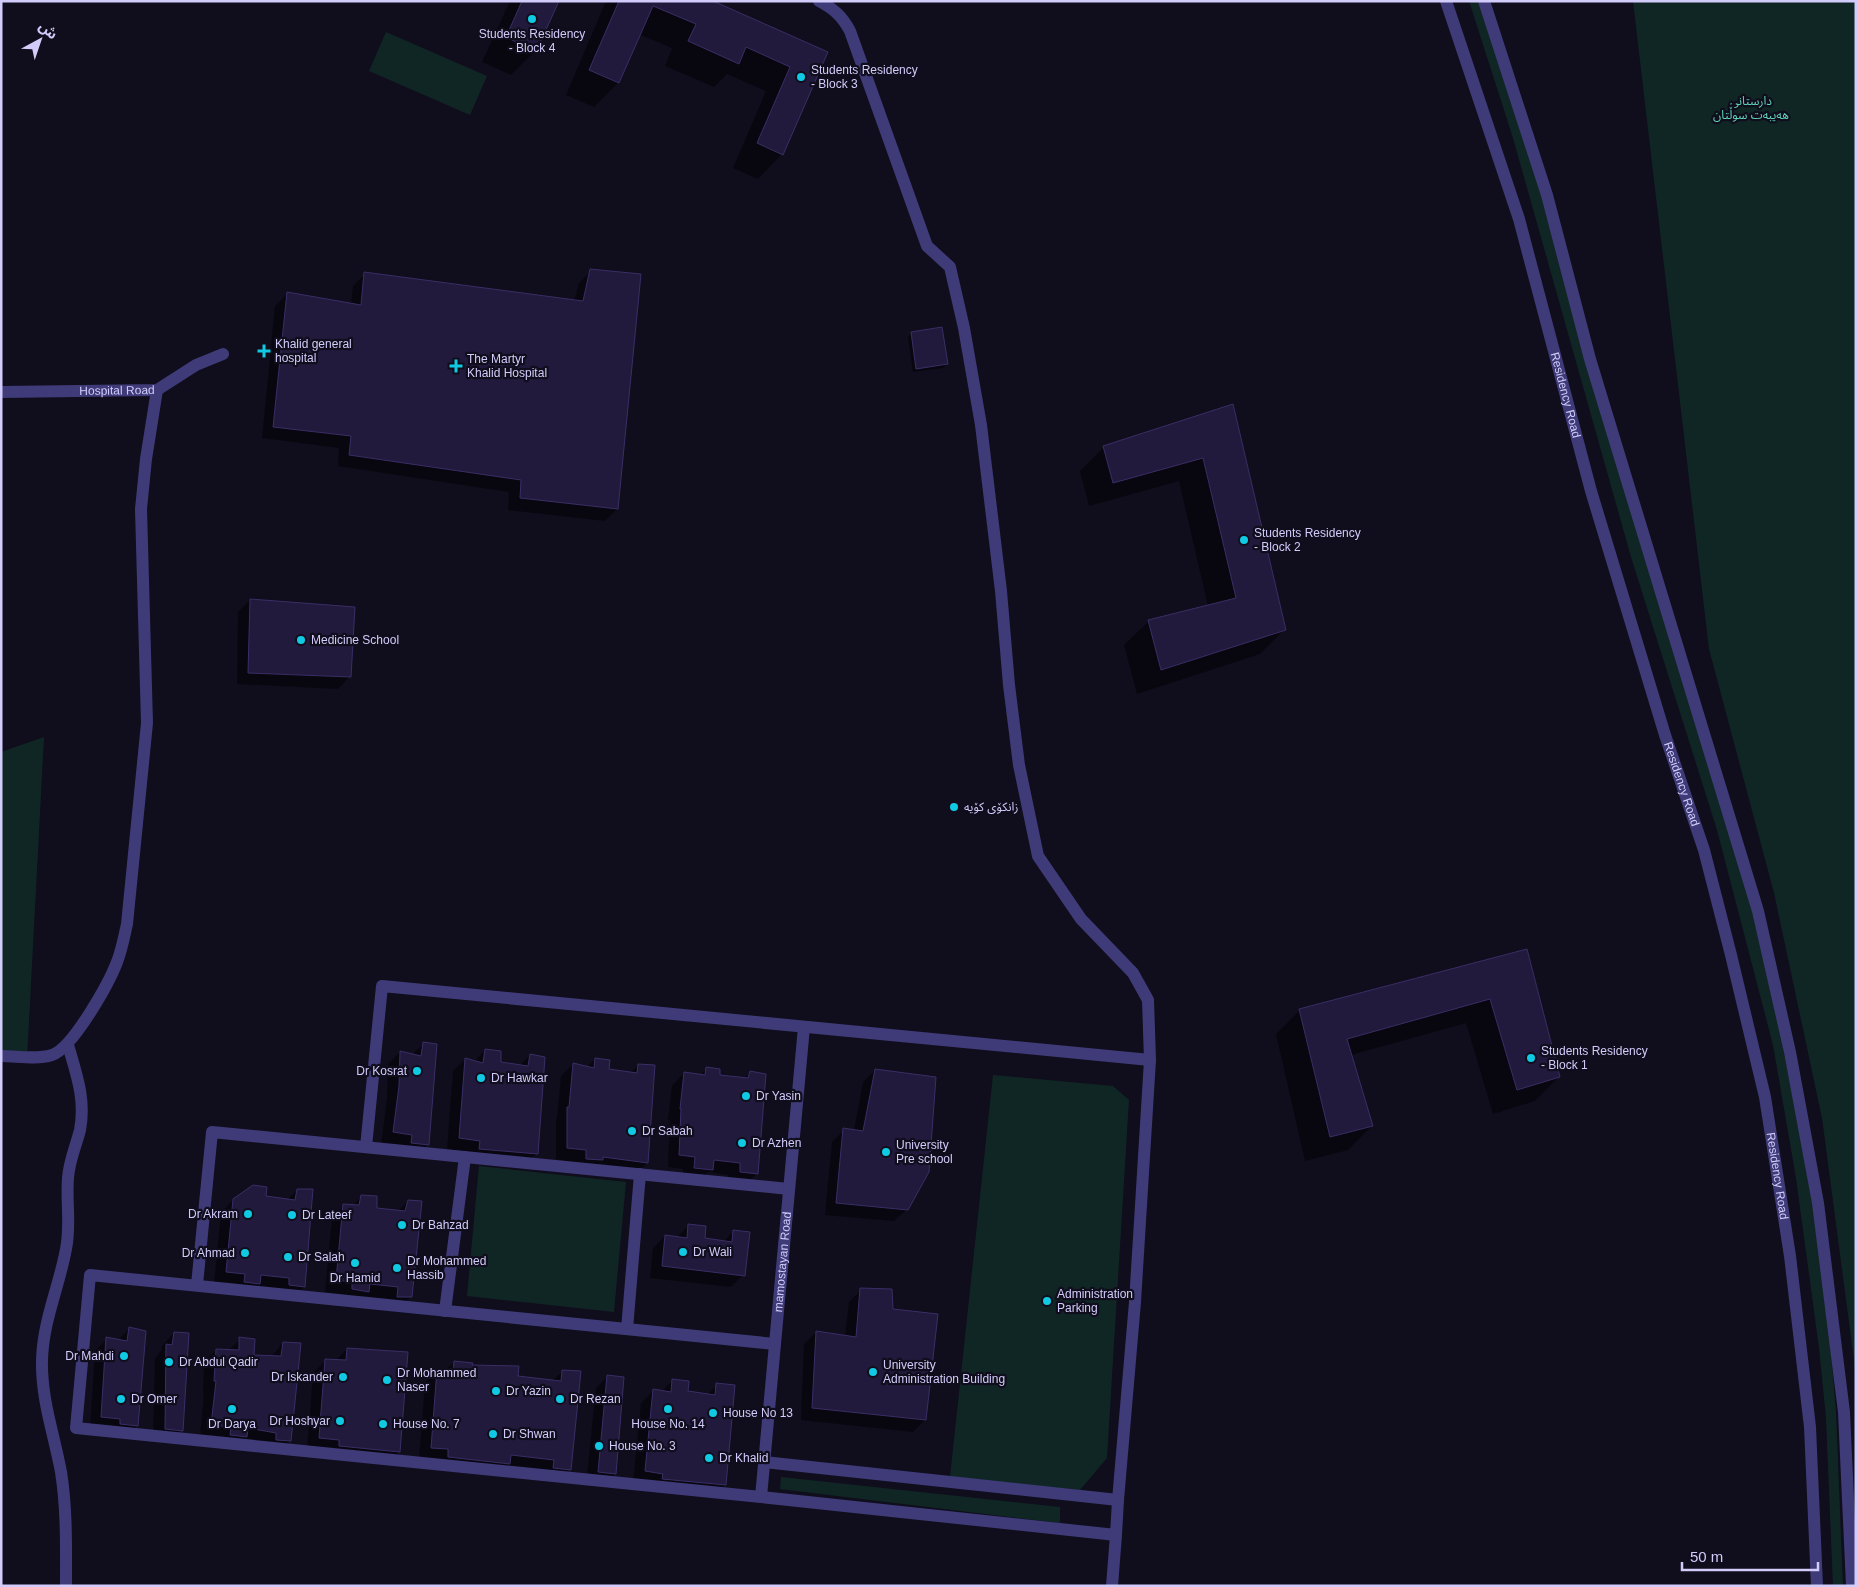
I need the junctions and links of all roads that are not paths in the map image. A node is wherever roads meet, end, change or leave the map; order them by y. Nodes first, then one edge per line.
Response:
1 (819, 1) edge
2 (1446, 1) edge
3 (1484, 1) edge
4 (222, 354) dead end
5 (157, 390) junction
6 (1, 392) edge
7 (804, 1027) junction
8 (68, 1045) junction
9 (1, 1056) edge
10 (1150, 1060) junction
11 (366, 1147) junction
12 (465, 1157) junction
13 (640, 1174) junction
14 (789, 1188) junction
15 (197, 1285) junction
16 (445, 1310) junction
17 (628, 1329) junction
18 (775, 1344) junction
19 (764, 1462) junction
20 (761, 1497) junction
21 (1118, 1500) junction
22 (1116, 1536) junction
23 (66, 1586) edge
24 (1112, 1586) edge
25 (1817, 1586) edge
26 (1852, 1586) edge

1 - 10 street
2 - 25 street, Residency Road
3 - 26 street
4 - 5 street, Hospital Road
5 - 6 street, Hospital Road
5 - 8 street
7 - 10 street
7 - 11 street
7 - 14 street, mamostayan Road
8 - 9 street
8 - 23 street
10 - 21 street
11 - 12 street
11 - 15 street
12 - 13 street
12 - 16 street
13 - 14 street
13 - 17 street
14 - 18 street, mamostayan Road
15 - 16 street
15 - 20 street
16 - 17 street
17 - 18 street
18 - 19 street, mamostayan Road
19 - 20 street, mamostayan Road
19 - 21 street
20 - 22 street
21 - 22 street
22 - 24 street

